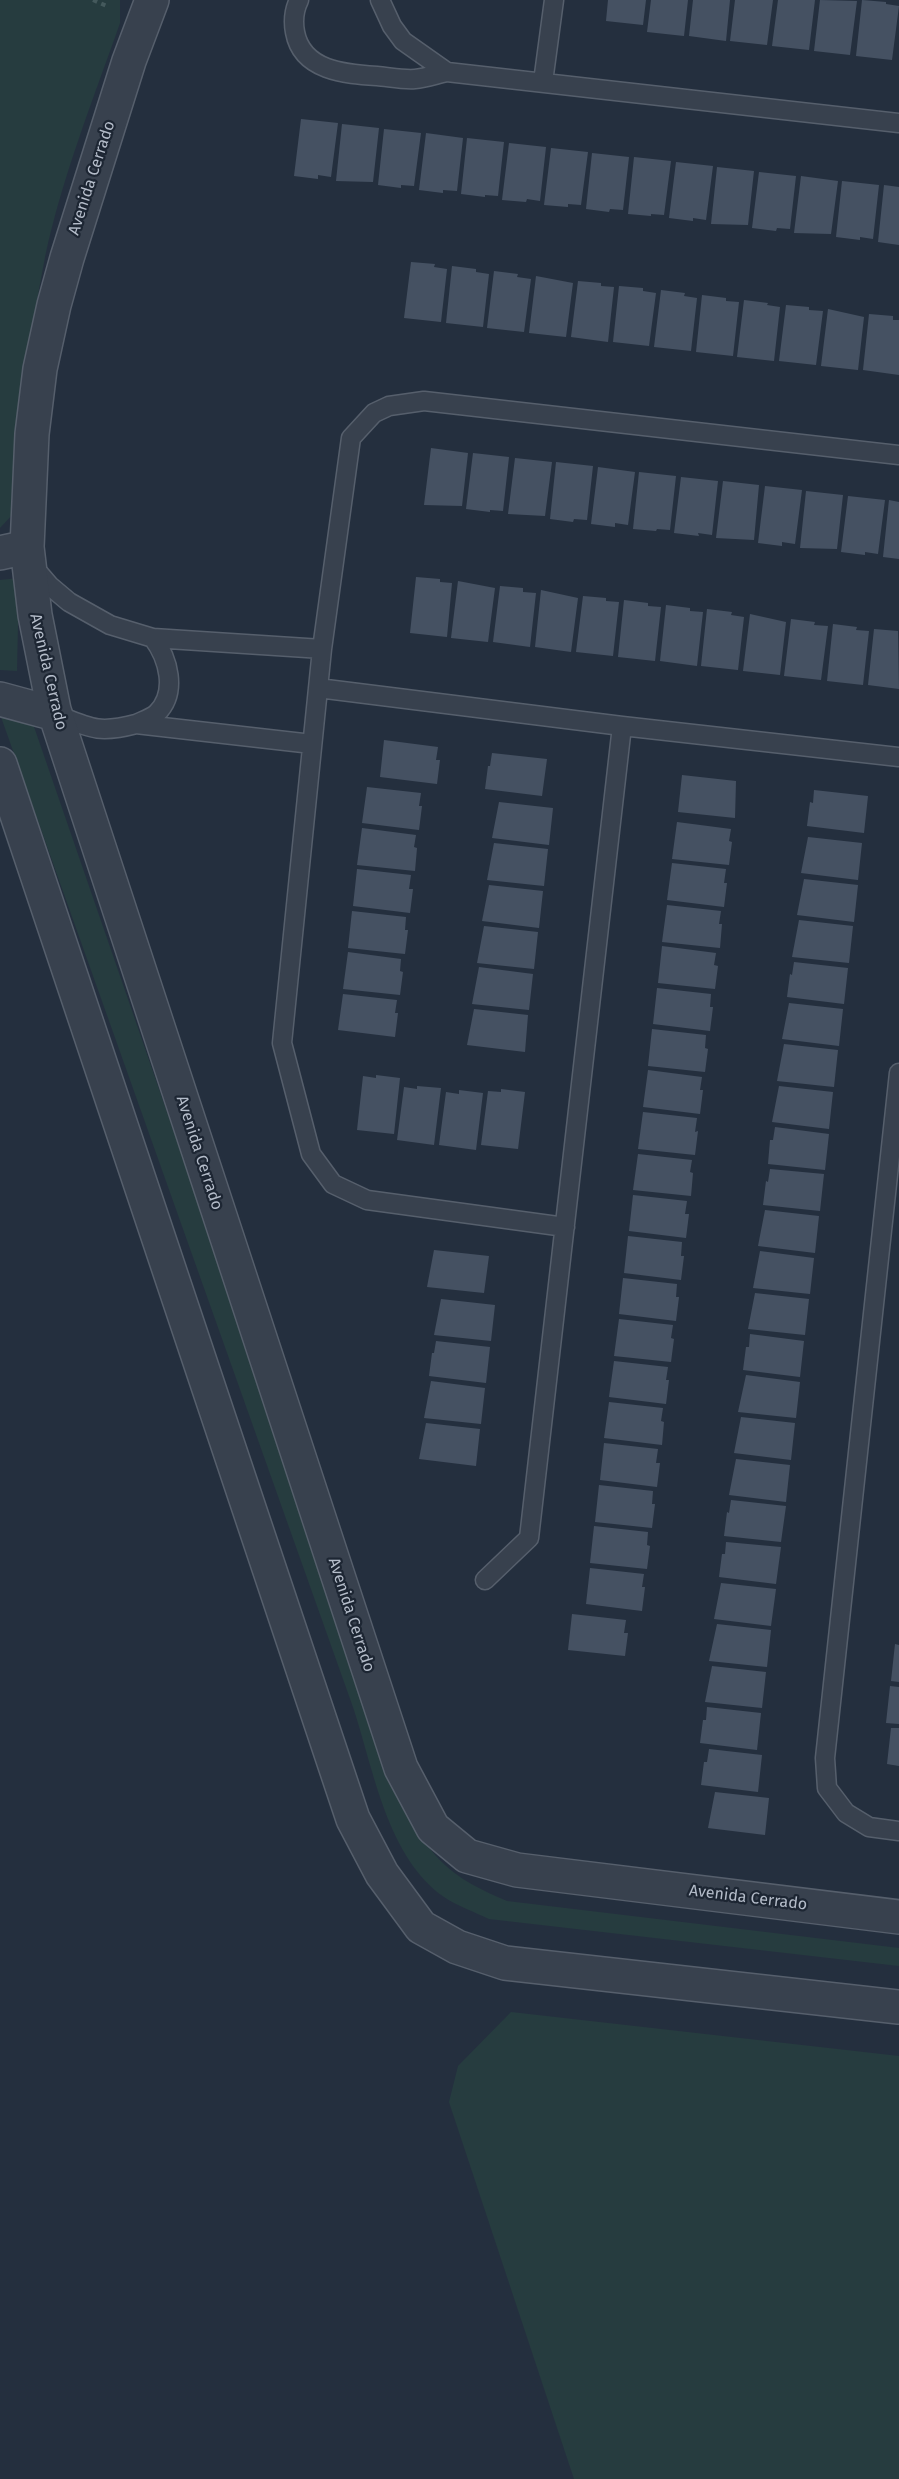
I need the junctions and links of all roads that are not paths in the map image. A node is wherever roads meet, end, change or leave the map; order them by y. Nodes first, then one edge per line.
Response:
1 (152, 0) edge
2 (299, 0) edge
3 (380, 0) edge
4 (554, 0) edge
5 (447, 72) junction
6 (543, 82) junction
7 (899, 123) edge
8 (899, 455) edge
9 (19, 554) edge
10 (153, 638) junction
11 (322, 649) junction
12 (318, 688) junction
13 (0, 699) edge
14 (55, 714) junction
15 (136, 724) junction
16 (622, 726) junction
17 (312, 744) junction
18 (899, 758) edge
19 (0, 764) edge
20 (899, 1073) edge
21 (564, 1227) junction
22 (485, 1580) dead end
23 (899, 1831) edge
24 (899, 1917) edge
25 (899, 2007) edge

1 - 9 street, Avenida Cerrado
2 - 5 lane
3 - 5 lane
4 - 6 lane
5 - 6 lane
6 - 7 lane
8 - 11 lane
9 - 10 lane
9 - 14 street, Avenida Cerrado
10 - 11 lane
10 - 15 lane
11 - 12 lane
12 - 16 lane
12 - 17 lane
13 - 14 street
14 - 15 lane
14 - 24 street, Avenida Cerrado
15 - 17 lane
16 - 18 lane
16 - 21 lane
17 - 21 lane
19 - 25 street
20 - 23 lane
21 - 22 lane

